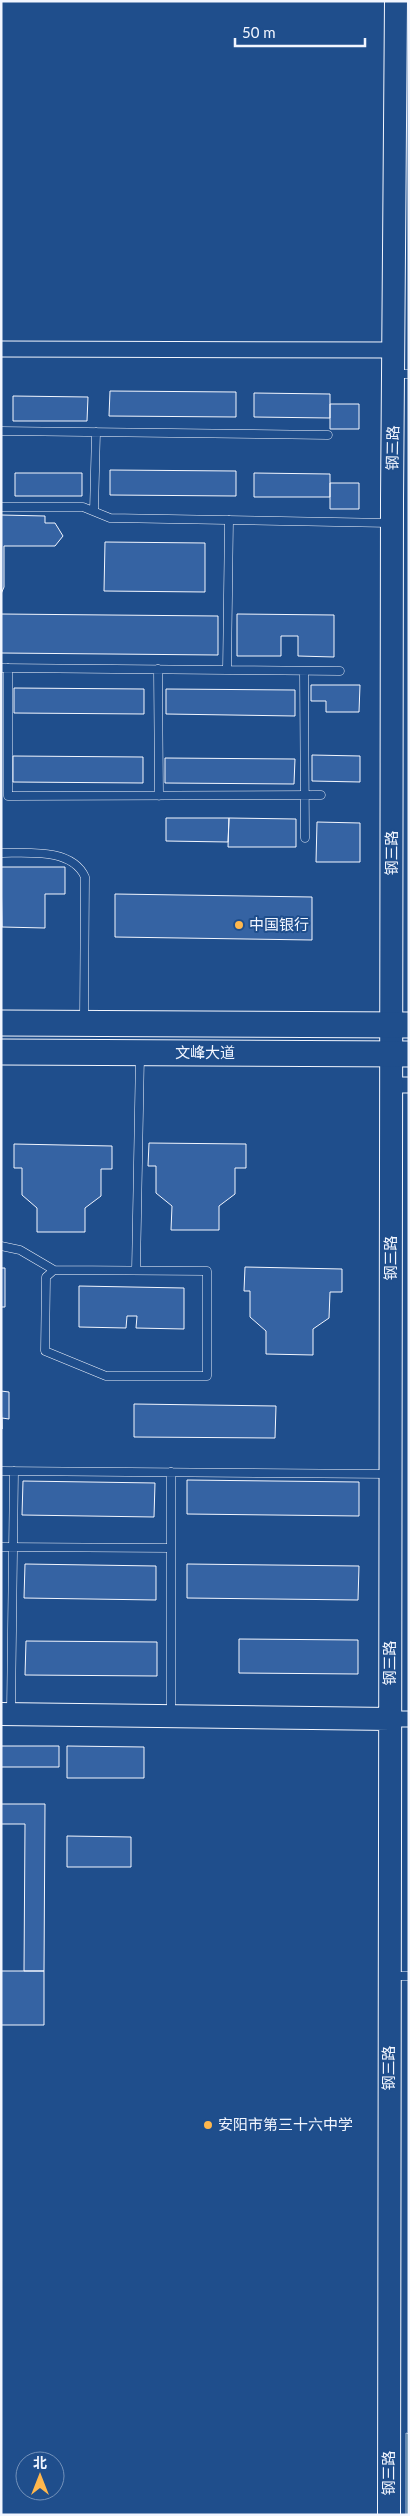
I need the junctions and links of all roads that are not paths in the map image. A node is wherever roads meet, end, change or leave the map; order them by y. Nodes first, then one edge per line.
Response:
1 (396, 1) edge
2 (1, 349) edge
3 (394, 350) junction
4 (401, 374) edge
5 (1, 431) edge
6 (96, 432) junction
7 (328, 435) dead end
8 (1, 507) edge
9 (94, 512) junction
10 (229, 520) junction
11 (392, 523) junction
12 (5, 668) edge
13 (158, 669) junction
14 (227, 670) junction
15 (304, 670) junction
16 (340, 671) dead end
17 (305, 795) junction
18 (321, 795) dead end
19 (159, 796) junction
20 (305, 838) dead end
21 (1, 853) edge
22 (1, 1023) edge
23 (84, 1023) junction
24 (400, 1025) edge
25 (1, 1052) edge
26 (140, 1053) junction
27 (400, 1054) edge
28 (400, 1085) edge
29 (1, 1246) edge
30 (54, 1270) junction
31 (136, 1270) junction
32 (1, 1471) edge
33 (14, 1471) junction
34 (171, 1472) junction
35 (390, 1474) junction
36 (1, 1547) edge
37 (13, 1547) junction
38 (171, 1548) junction
39 (6, 1714) edge
40 (171, 1716) junction
41 (399, 1719) edge
42 (399, 1976) edge
43 (389, 2515) edge

1 - 3 street, 钢三路
2 - 3 street
3 - 4 street, 钢三路
4 - 11 street, 钢三路
5 - 6 lane
6 - 7 lane
6 - 9 lane
8 - 9 lane
9 - 10 lane
10 - 11 lane
10 - 14 lane
11 - 24 street, 钢三路
12 - 13 lane
12 - 19 lane
13 - 14 lane
13 - 19 lane
14 - 15 lane
15 - 16 lane
15 - 17 lane
17 - 18 lane
17 - 19 lane
17 - 20 lane
21 - 23 lane
22 - 23 main road, 文峰大道
23 - 24 main road, 文峰大道
24 - 27 street, 钢三路
25 - 26 main road, 文峰大道
26 - 27 main road, 文峰大道
26 - 31 lane
27 - 28 street, 钢三路
28 - 35 street, 钢三路
29 - 30 lane
30 - 31 lane
30 - 31 lane
32 - 33 lane
33 - 34 lane
33 - 37 lane
34 - 35 lane
34 - 38 lane
35 - 41 street, 钢三路
36 - 37 lane
37 - 38 lane
37 - 39 lane
38 - 40 lane
39 - 40 street
40 - 41 street
41 - 42 street, 钢三路
42 - 43 street, 钢三路

